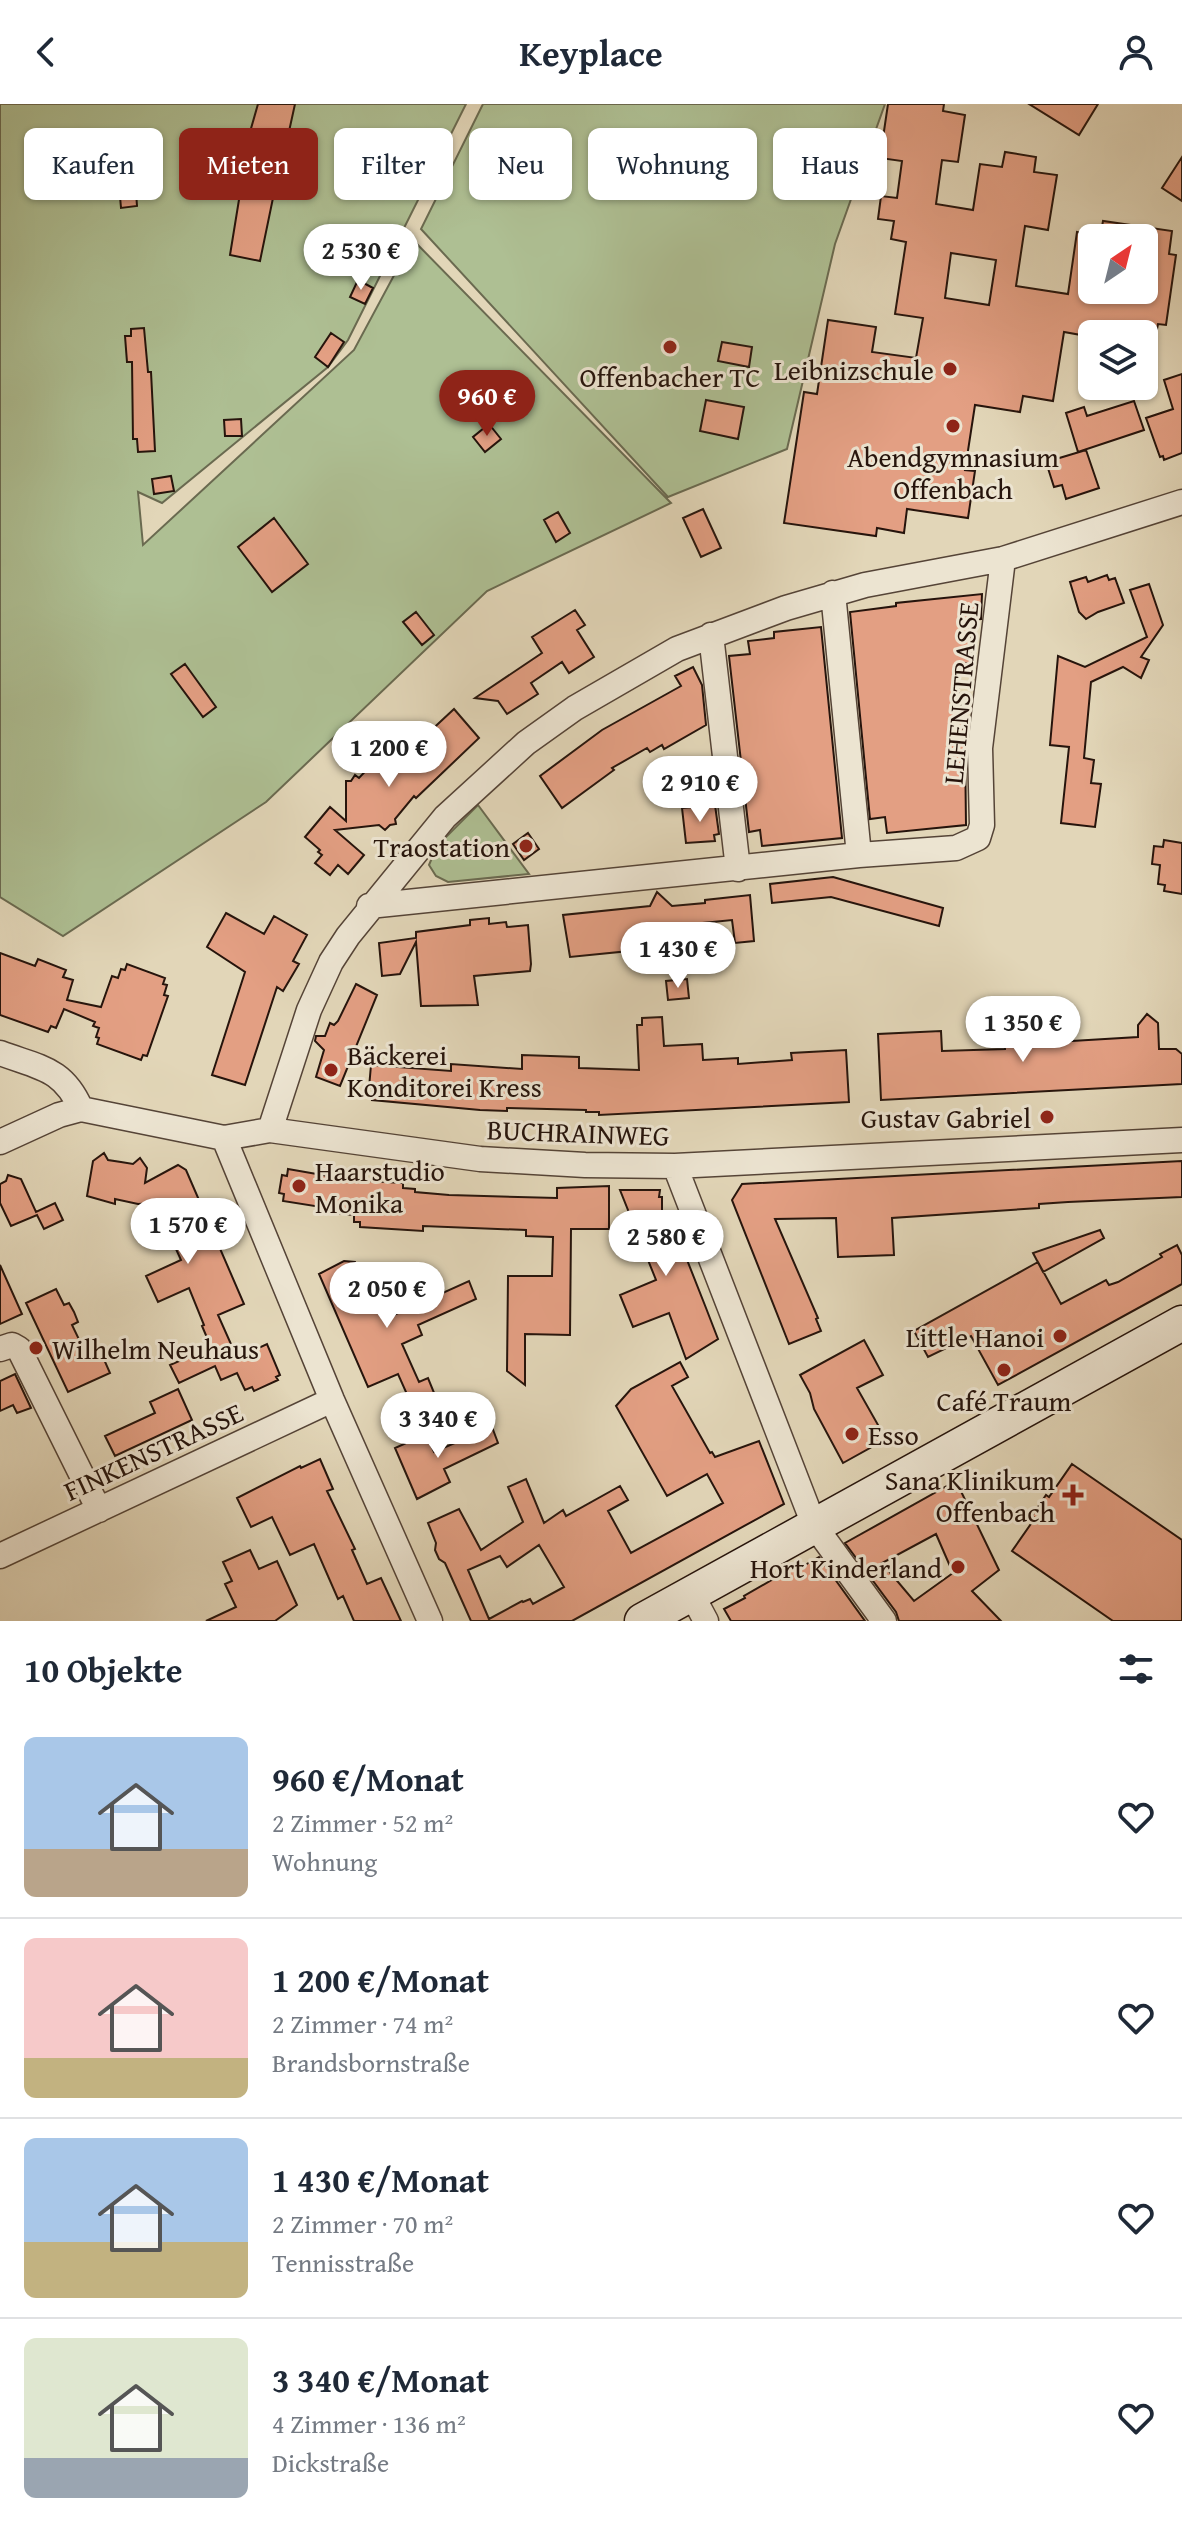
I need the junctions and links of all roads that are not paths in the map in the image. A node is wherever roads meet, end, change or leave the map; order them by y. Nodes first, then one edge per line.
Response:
1 (1182, 502) edge
2 (1003, 559) junction
3 (833, 593) junction
4 (711, 635) junction
5 (859, 855) junction
6 (738, 869) junction
7 (369, 906) junction
8 (0, 1053) edge
9 (81, 1109) junction
10 (270, 1130) junction
11 (224, 1138) junction
12 (1182, 1140) edge
13 (0, 1142) edge
14 (675, 1166) junction
15 (1182, 1323) edge
16 (0, 1349) edge
17 (332, 1400) junction
18 (99, 1510) junction
19 (814, 1525) junction
20 (0, 1556) edge
21 (699, 1607) edge
22 (430, 1621) edge
23 (642, 1621) edge
24 (884, 1621) edge

1 - 2 street
2 - 3 street
2 - 5 street, LEHENSTRASSE
3 - 4 street
3 - 5 street
4 - 6 street
4 - 7 street
5 - 6 street
6 - 7 street
7 - 10 street
8 - 9 street
9 - 11 street, BUCHRAINWEG
9 - 13 street
10 - 11 street, BUCHRAINWEG
10 - 14 street, BUCHRAINWEG
11 - 17 street
12 - 14 street, BUCHRAINWEG
14 - 19 street
15 - 19 main road
16 - 18 street
17 - 18 street, FINKENSTRASSE
17 - 22 street
18 - 20 street, FINKENSTRASSE
19 - 21 main road
19 - 24 street
21 - 23 main road

